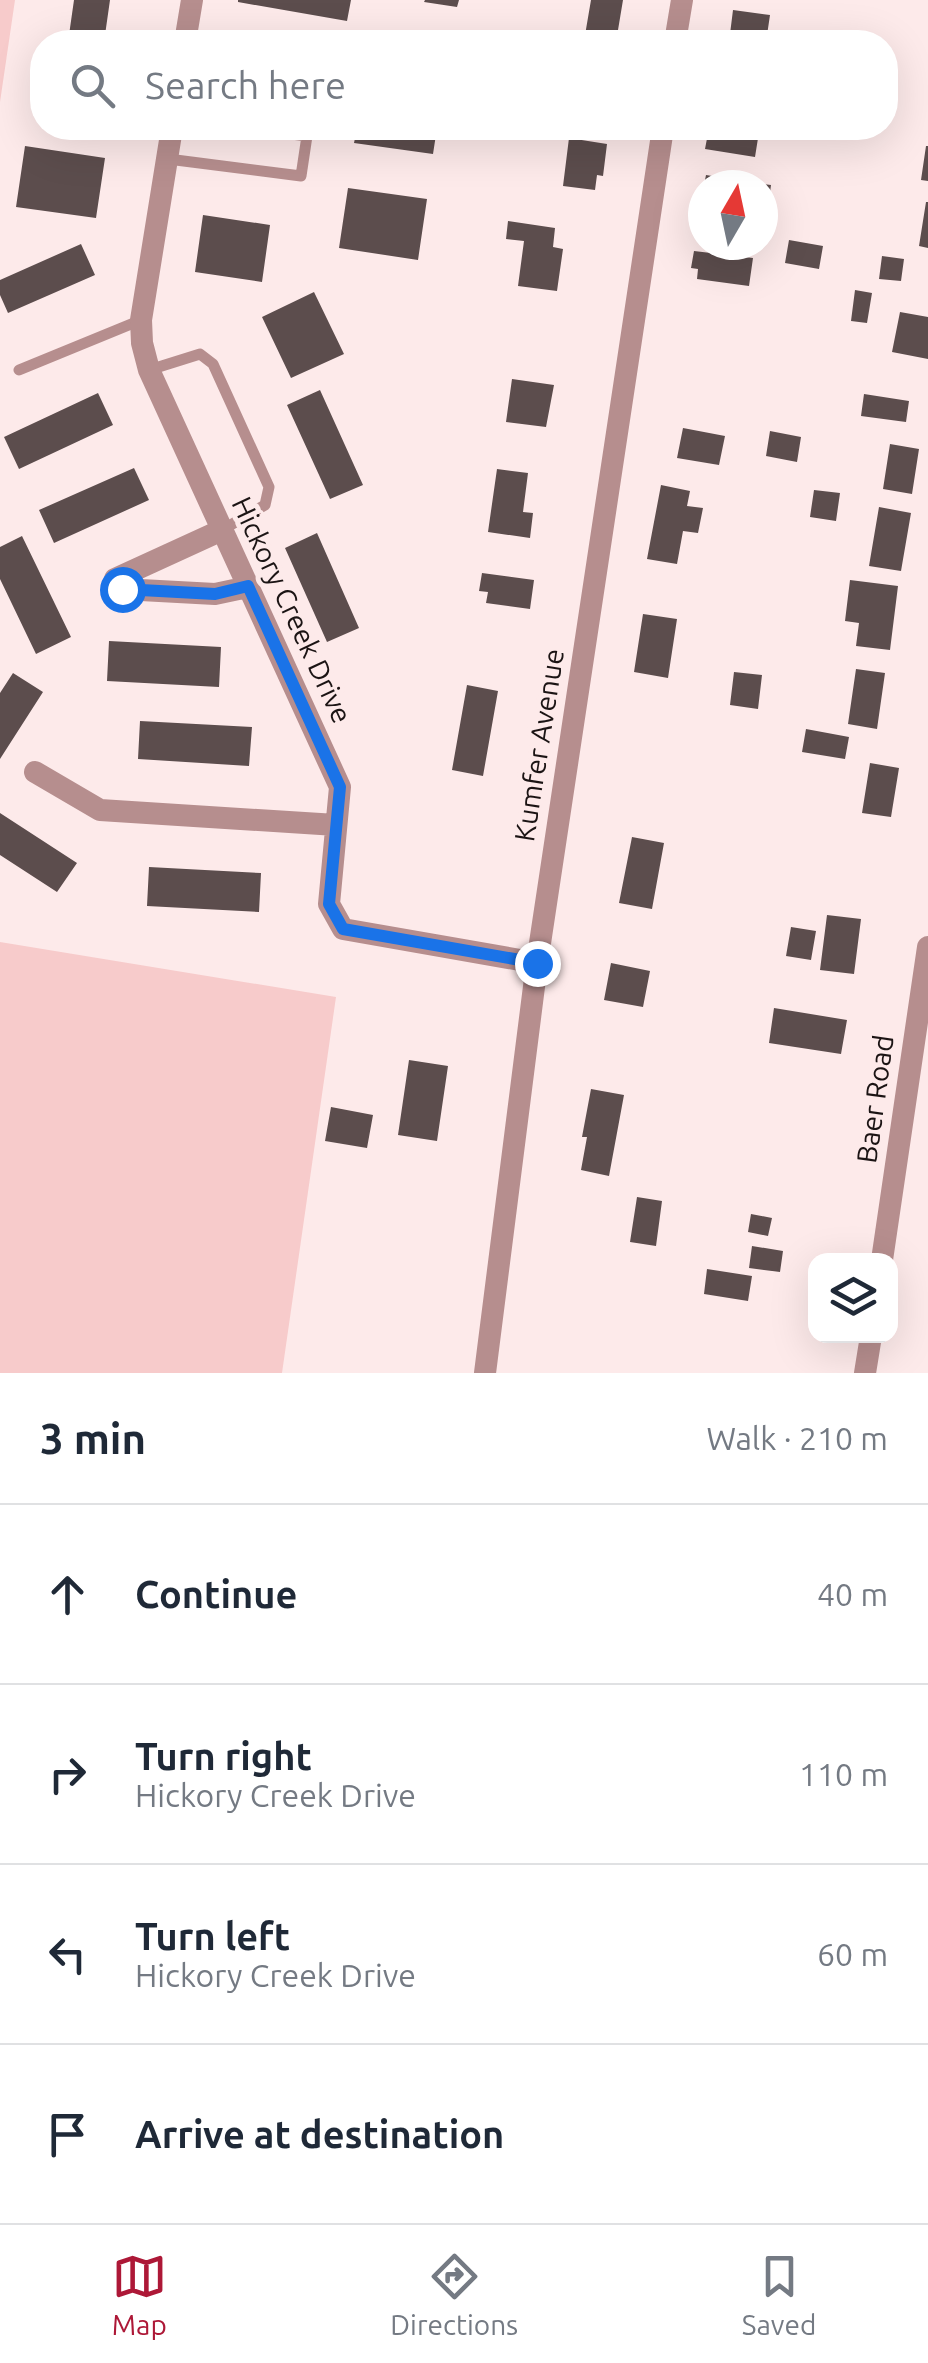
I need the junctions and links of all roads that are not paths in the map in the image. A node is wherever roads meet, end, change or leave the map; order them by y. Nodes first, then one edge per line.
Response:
1 (192, 0) edge
2 (682, 0) edge
3 (187, 30) edge
4 (677, 30) edge
5 (170, 140) edge
6 (306, 140) edge
7 (660, 140) edge
8 (168, 160) junction
9 (142, 320) junction
10 (18, 370) dead end
11 (149, 370) junction
12 (222, 530) junction
13 (248, 586) junction
14 (35, 772) dead end
15 (336, 825) junction
16 (928, 947) edge
17 (537, 963) junction
18 (883, 1253) edge
19 (870, 1343) edge
20 (485, 1373) edge
21 (866, 1373) edge

1 - 3 street
2 - 4 street
5 - 8 street, Hickory Creek Drive
6 - 8 lane
7 - 17 street, Kumfer Avenue
8 - 9 street, Hickory Creek Drive
9 - 10 lane
9 - 11 street, Hickory Creek Drive
11 - 12 street, Hickory Creek Drive
11 - 12 lane
12 - 13 street, Hickory Creek Drive
12 - 13 street
13 - 15 street, Hickory Creek Drive
14 - 15 street
15 - 17 street, Hickory Creek Drive
16 - 18 street, Baer Road
17 - 20 street, Kumfer Avenue
19 - 21 street

